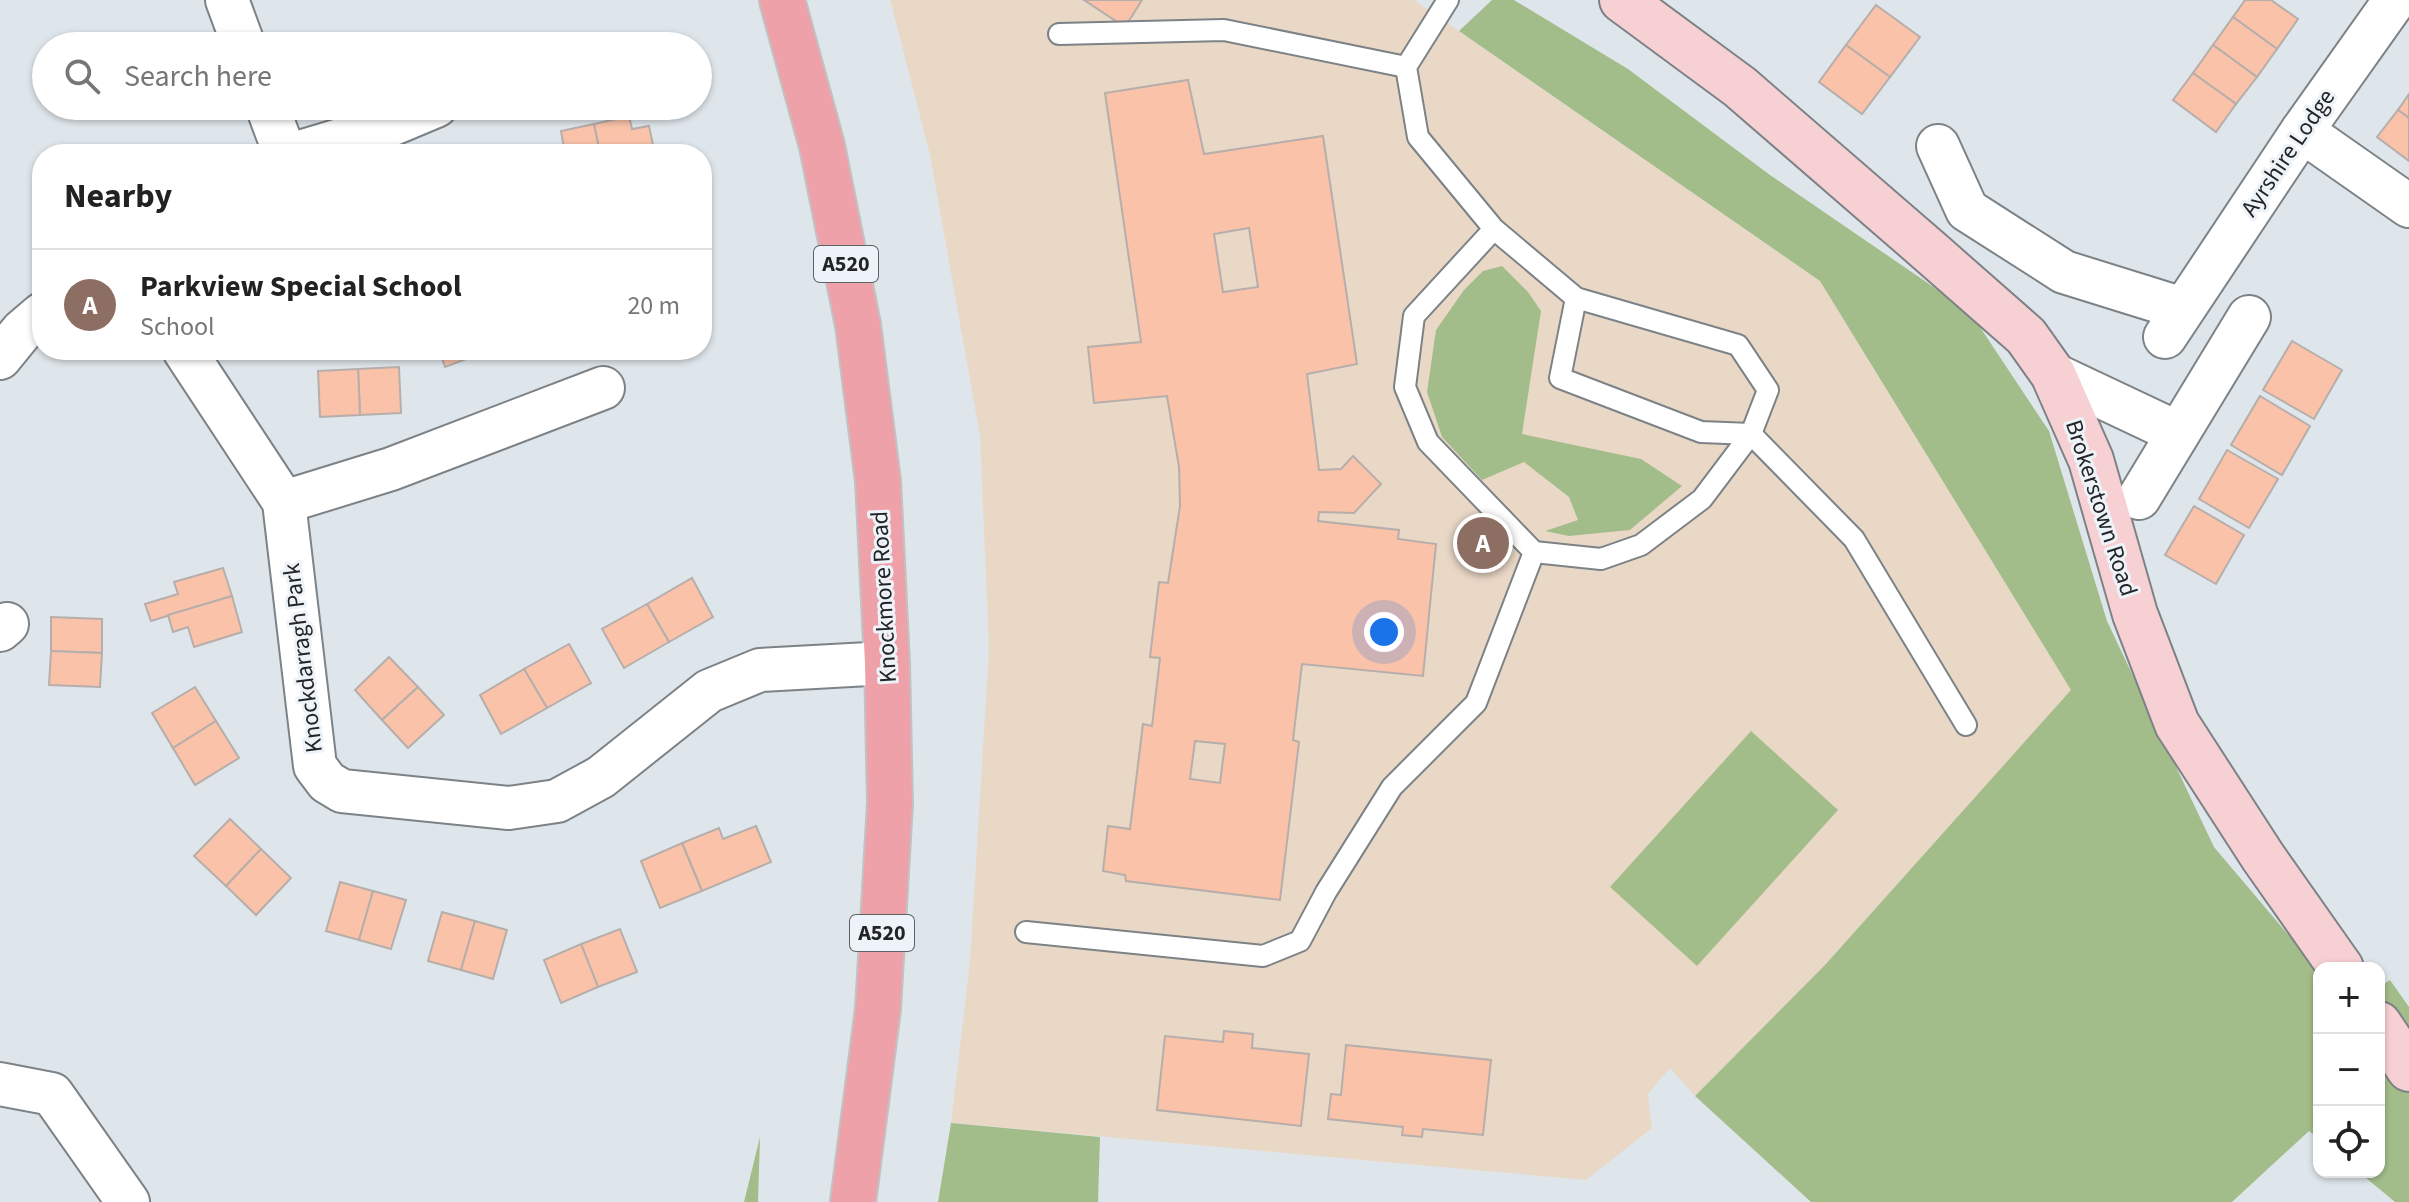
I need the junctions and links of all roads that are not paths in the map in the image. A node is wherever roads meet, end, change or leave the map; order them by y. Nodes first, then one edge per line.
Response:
1 (227, 0) edge
2 (782, 0) edge
3 (1448, 0) edge
4 (1622, 0) edge
5 (2395, 0) edge
6 (239, 32) edge
7 (1059, 34) dead end
8 (1406, 67) junction
9 (272, 120) edge
10 (403, 120) edge
11 (2302, 131) junction
12 (281, 144) edge
13 (326, 144) edge
14 (1938, 146) dead end
15 (2409, 206) edge
16 (1494, 229) junction
17 (1576, 298) junction
18 (2249, 317) dead end
19 (32, 322) edge
20 (0, 358) edge
21 (191, 360) edge
22 (2053, 374) junction
23 (603, 388) dead end
24 (2178, 433) junction
25 (1751, 434) junction
26 (2139, 498) dead end
27 (284, 502) junction
28 (1534, 552) junction
29 (887, 663) junction
30 (1966, 725) dead end
31 (1026, 932) dead end
32 (2337, 962) edge
33 (2385, 1033) edge
34 (2409, 1069) edge
35 (0, 1084) edge
36 (128, 1202) edge
37 (853, 1202) edge

1 - 6 street
2 - 29 main road, Knockmore Road / A520
3 - 8 lane
4 - 22 street, Brokerstown Road
5 - 11 street, Ayrshire Lodge
7 - 8 lane
8 - 16 lane
9 - 12 street
10 - 13 street
11 - 14 street, Ayrshire Lodge
11 - 15 street
16 - 17 lane
16 - 28 lane
17 - 25 lane
17 - 25 lane
18 - 24 street
19 - 20 street
21 - 27 street, Knockdarragh Park
22 - 24 street
22 - 32 street, Brokerstown Road
23 - 27 street
24 - 26 street
25 - 28 lane
25 - 30 lane
27 - 29 street, Knockdarragh Park
28 - 31 lane
29 - 37 main road, Knockmore Road / A520
33 - 34 street
35 - 36 street

